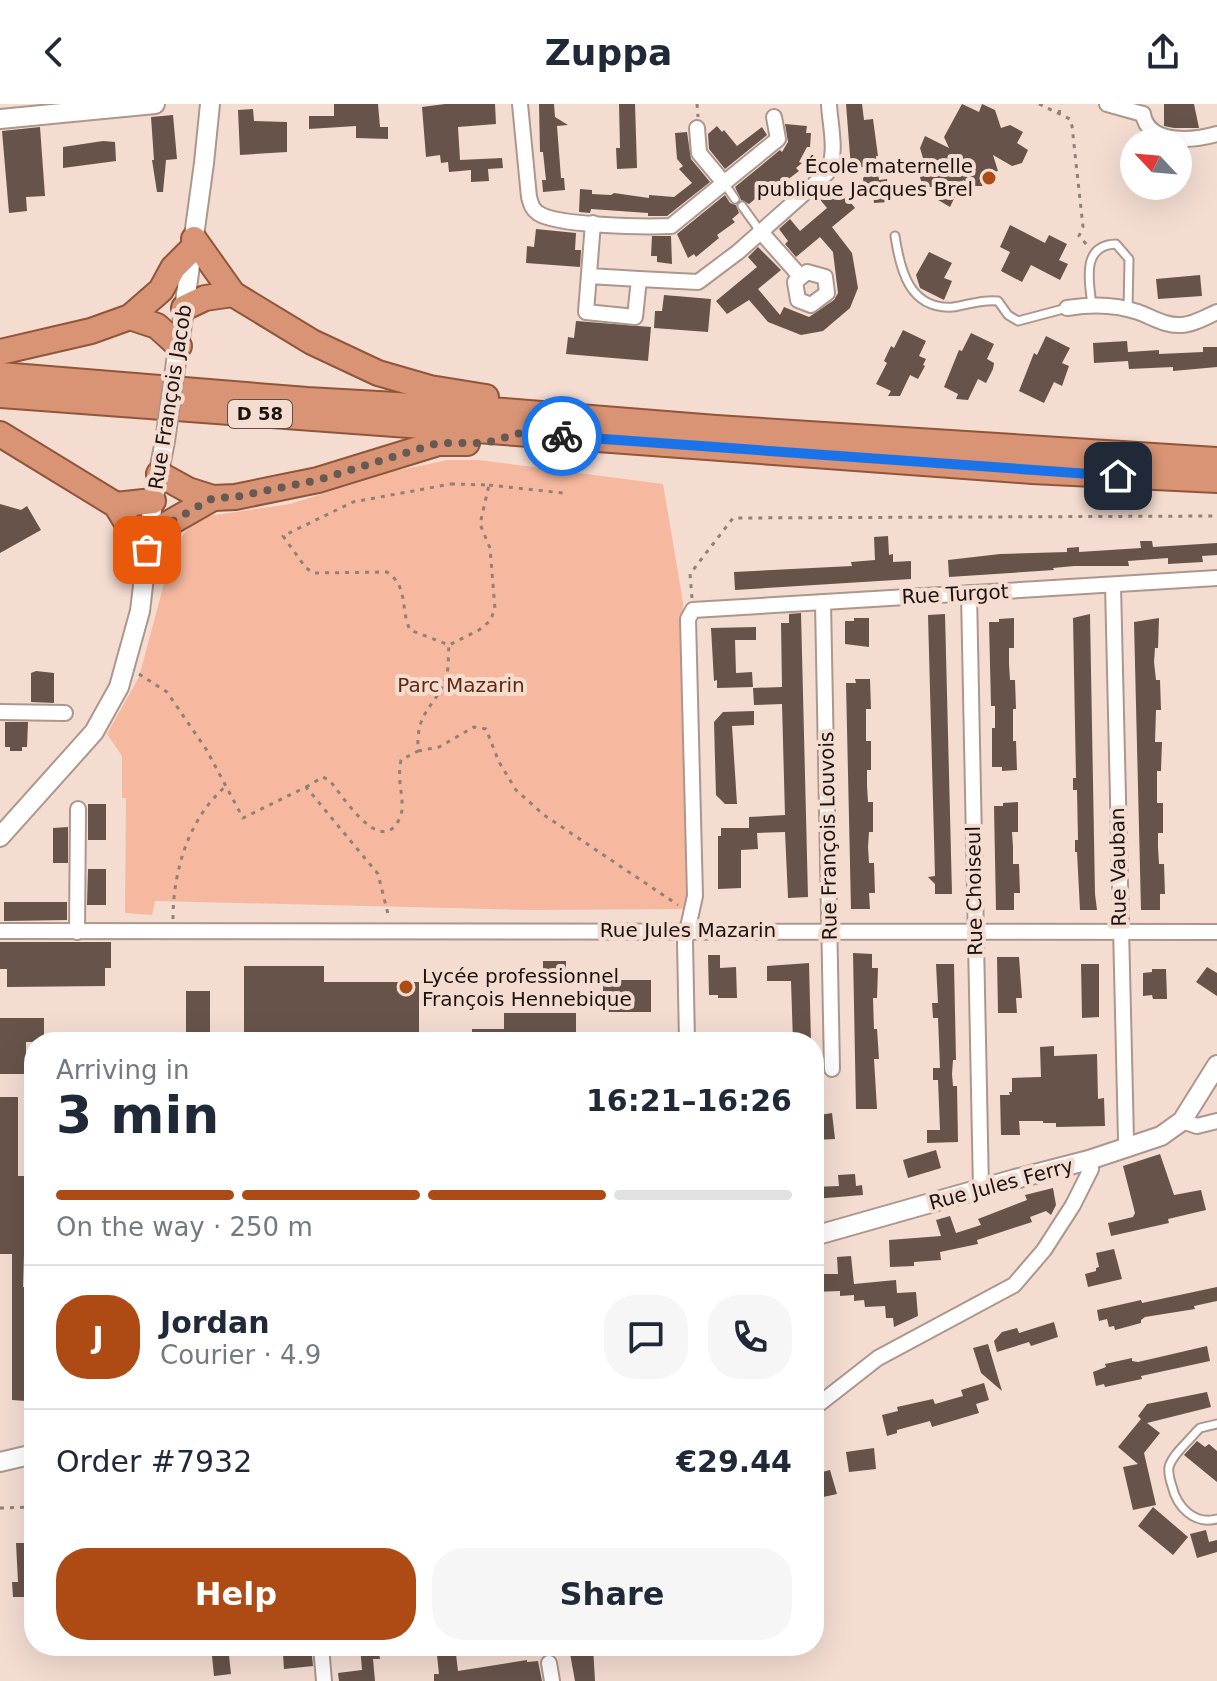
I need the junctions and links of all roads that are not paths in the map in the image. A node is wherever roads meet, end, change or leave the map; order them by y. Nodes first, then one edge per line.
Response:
1 (155, 104) edge
2 (210, 104) edge
3 (520, 104) edge
4 (829, 104) edge
5 (1107, 104) edge
6 (3, 114) edge
7 (774, 117) dead end
8 (697, 128) dead end
9 (1217, 134) edge
10 (724, 183) junction
11 (735, 199) dead end
12 (742, 206) dead end
13 (593, 223) junction
14 (760, 231) junction
15 (895, 236) dead end
16 (193, 243) junction
17 (589, 276) junction
18 (800, 276) dead end
19 (639, 279) junction
20 (233, 294) junction
21 (1092, 305) junction
22 (184, 308) junction
23 (1067, 308) joint
24 (1128, 310) junction
25 (1217, 312) edge
26 (130, 317) junction
27 (178, 351) junction
28 (0, 352) edge
29 (0, 375) edge
30 (0, 395) edge
31 (504, 411) junction
32 (520, 433) junction
33 (0, 434) edge
34 (1217, 460) edge
35 (159, 474) junction
36 (1217, 480) edge
37 (213, 498) junction
38 (153, 501) junction
39 (116, 505) junction
40 (148, 542) junction
41 (1217, 578) edge
42 (1113, 585) junction
43 (969, 593) junction
44 (823, 602) junction
45 (0, 712) edge
46 (65, 713) dead end
47 (78, 809) dead end
48 (0, 837) edge
49 (689, 930) junction
50 (830, 930) junction
51 (0, 931) edge
52 (77, 932) junction
53 (975, 932) junction
54 (1120, 932) junction
55 (1217, 932) edge
56 (687, 1032) edge
57 (1217, 1065) edge
58 (832, 1069) dead end
59 (1182, 1121) junction
60 (1217, 1121) edge
61 (1128, 1149) junction
62 (1089, 1160) junction
63 (981, 1190) junction
64 (824, 1233) edge
65 (824, 1400) edge
66 (1217, 1424) edge
67 (24, 1456) edge
68 (0, 1462) edge
69 (1217, 1519) edge
70 (322, 1656) edge
71 (549, 1663) dead end
72 (324, 1681) edge
73 (552, 1681) edge

1 - 6 street
2 - 16 street, Rue François Jacob
3 - 13 street
4 - 14 street
5 - 9 street
7 - 10 street
8 - 10 street
10 - 11 lane
10 - 13 street
12 - 14 lane
13 - 17 street
14 - 18 street
14 - 19 street
15 - 23 lane
16 - 20 highway
16 - 22 street, Rue François Jacob
16 - 26 highway
17 - 19 street
17 - 19 street
20 - 22 highway
20 - 31 highway
21 - 23 street
21 - 24 street
21 - 24 lane
22 - 27 street, Rue François Jacob
24 - 25 street
26 - 27 highway
26 - 28 highway
27 - 35 street, Rue François Jacob, bridge
29 - 31 highway, D 58
30 - 32 highway, D 58
31 - 34 highway, D 58
32 - 36 highway, D 58
32 - 37 highway
33 - 39 highway
35 - 37 highway
35 - 38 street, Rue François Jacob
37 - 40 highway
38 - 39 highway
38 - 40 street, Rue François Jacob
39 - 40 highway
40 - 48 street, Rue François Jacob
41 - 42 street, Rue Turgot
42 - 43 street, Rue Turgot
42 - 54 street, Rue Vauban
43 - 44 street, Rue Turgot
43 - 53 street, Rue Choiseul
44 - 49 street, Rue Turgot
44 - 50 street, Rue François Louvois
45 - 46 street
47 - 52 street
49 - 50 street, Rue Jules Mazarin
49 - 52 street, Rue Jules Mazarin
49 - 56 street
50 - 53 street, Rue Jules Mazarin
50 - 58 street, Rue François Louvois
51 - 52 street, Rue Jules Mazarin
53 - 54 street, Rue Jules Mazarin
53 - 63 street, Rue Choiseul
54 - 55 street, Rue Jules Mazarin
54 - 61 street, Rue Vauban
57 - 59 street
59 - 60 street
59 - 61 street, Rue Jules Ferry
61 - 62 street, Rue Jules Ferry
62 - 63 street, Rue Jules Ferry
62 - 65 street
63 - 64 street, Rue Jules Ferry
66 - 69 lane
67 - 68 street
70 - 72 street
71 - 73 street

